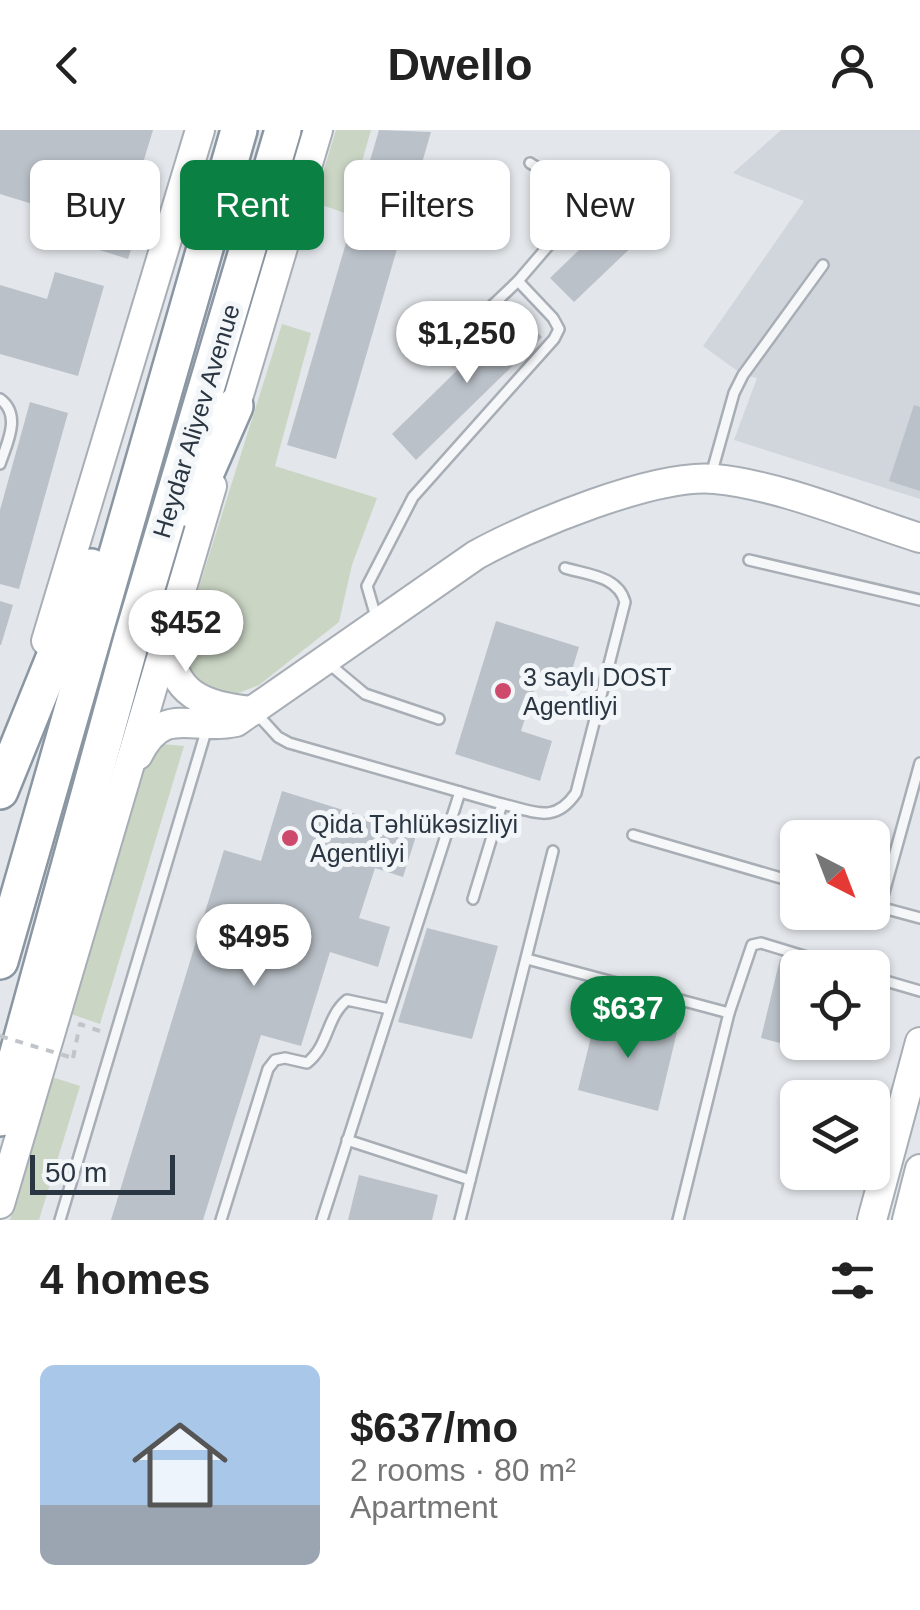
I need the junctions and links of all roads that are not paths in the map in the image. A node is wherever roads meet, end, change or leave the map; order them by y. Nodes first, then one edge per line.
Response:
1 (200, 130) edge
2 (240, 130) edge
3 (283, 130) edge
4 (318, 130) edge
5 (545, 250) edge
6 (823, 265) dead end
7 (518, 282) junction
8 (411, 336) dead end
9 (0, 399) edge
10 (158, 404) junction
11 (235, 406) junction
12 (0, 464) edge
13 (711, 478) junction
14 (920, 538) edge
15 (749, 560) dead end
16 (564, 568) dead end
17 (920, 600) edge
18 (172, 619) junction
19 (380, 624) junction
20 (132, 638) junction
21 (326, 661) junction
22 (255, 712) junction
23 (439, 720) dead end
24 (208, 726) junction
25 (920, 763) edge
26 (124, 782) junction
27 (0, 791) edge
28 (460, 792) junction
29 (502, 804) junction
30 (632, 835) dead end
31 (552, 851) dead end
32 (890, 860) edge
33 (780, 878) edge
34 (473, 899) dead end
35 (890, 910) edge
36 (920, 918) edge
37 (786, 950) edge
38 (526, 959) junction
39 (0, 961) edge
40 (890, 982) edge
41 (920, 991) edge
42 (389, 1010) junction
43 (730, 1013) junction
44 (920, 1045) edge
45 (0, 1118) edge
46 (347, 1140) junction
47 (920, 1169) edge
48 (470, 1180) junction
49 (0, 1204) edge
50 (60, 1220) edge
51 (221, 1220) edge
52 (322, 1220) edge
53 (460, 1220) edge
54 (678, 1220) edge
55 (872, 1220) edge
56 (907, 1220) edge

1 - 27 main road
2 - 10 highway, Heydar Aliyev Avenue
3 - 20 highway, Heydar Aliyev Avenue
4 - 11 main road
5 - 7 lane
6 - 13 lane
7 - 8 lane
7 - 19 lane
9 - 12 lane
10 - 27 highway
10 - 39 highway, Heydar Aliyev Avenue
11 - 18 main road
11 - 20 highway
13 - 14 main road
13 - 19 main road
15 - 17 lane
16 - 29 lane
18 - 22 main road
18 - 26 main road
19 - 21 main road
20 - 45 highway, Heydar Aliyev Avenue
21 - 22 main road
21 - 23 lane
22 - 24 main road
22 - 28 lane
24 - 26 main road
24 - 50 lane
25 - 32 lane
26 - 49 main road
28 - 29 lane
28 - 42 lane
29 - 34 lane
30 - 33 lane
31 - 38 lane
35 - 36 lane
37 - 43 lane
38 - 43 lane
38 - 48 lane
40 - 41 lane
42 - 46 lane
42 - 51 lane
43 - 54 lane
44 - 55 main road
46 - 48 lane
46 - 52 lane
47 - 56 main road
48 - 53 lane

